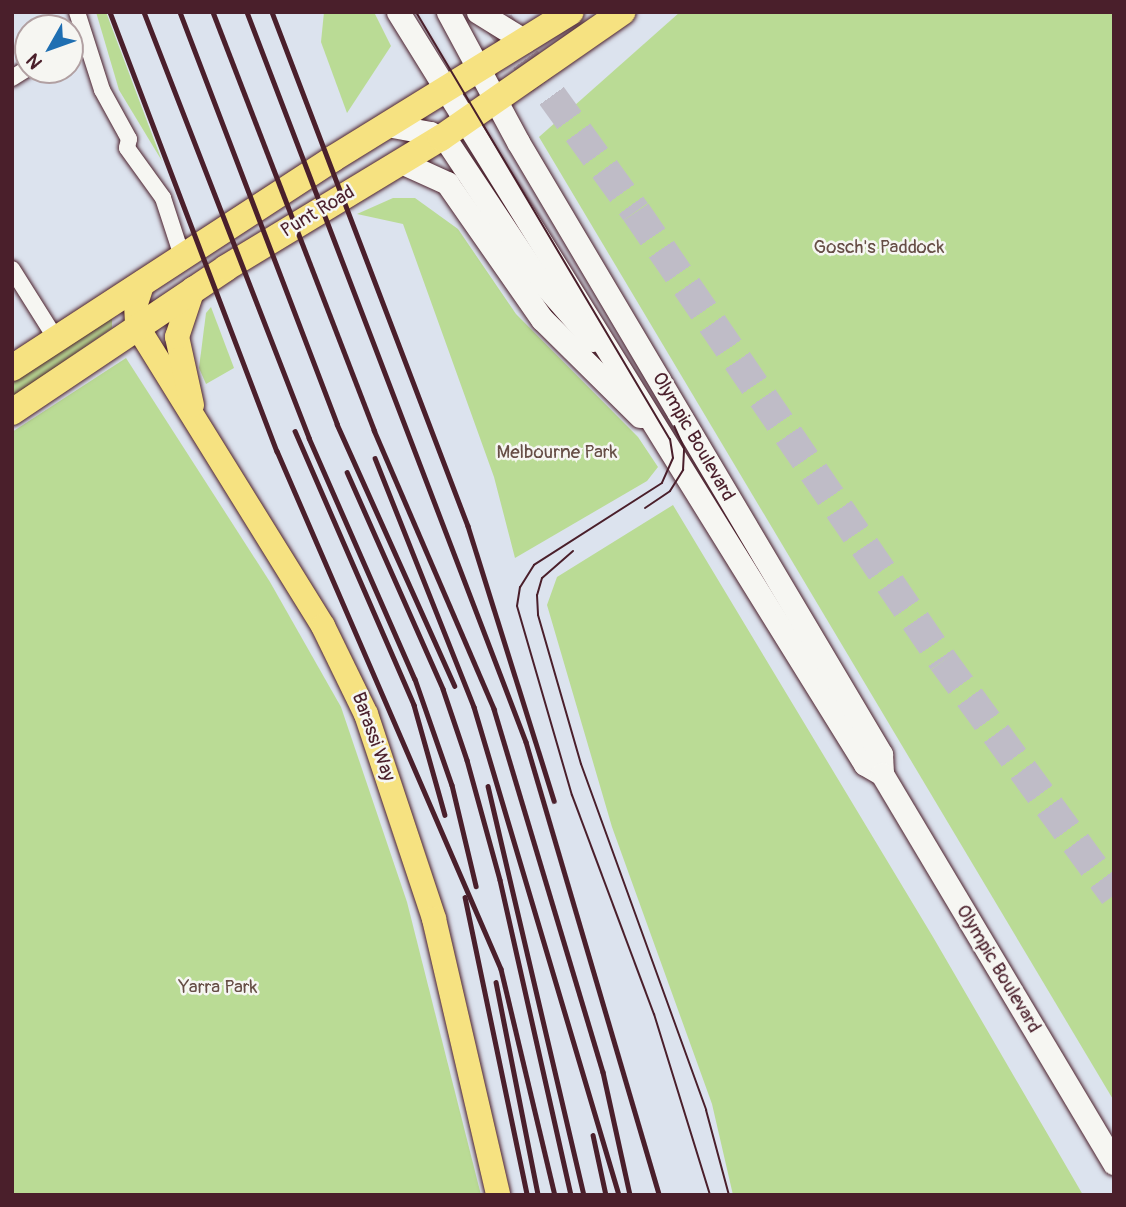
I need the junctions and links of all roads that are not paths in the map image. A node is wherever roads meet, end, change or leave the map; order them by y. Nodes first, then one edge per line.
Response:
1 (398, 12) edge
2 (448, 12) edge
3 (478, 12) edge
4 (570, 12) edge
5 (622, 12) edge
6 (525, 41) junction
7 (84, 53) edge
8 (478, 68) junction
9 (445, 89) junction
10 (496, 102) junction
11 (467, 121) junction
12 (387, 125) junction
13 (441, 138) junction
14 (401, 162) junction
15 (182, 256) junction
16 (12, 269) edge
17 (143, 282) junction
18 (192, 289) junction
19 (137, 326) junction
20 (56, 339) junction
21 (638, 343) junction
22 (621, 367) junction
23 (12, 368) edge
24 (588, 368) junction
25 (12, 412) edge
26 (194, 416) junction
27 (657, 433) junction
28 (691, 435) junction
29 (881, 774) junction
30 (1114, 1163) edge
31 (498, 1195) edge

1 - 9 main road, Olympic Boulevard
2 - 8 main road, Olympic Boulevard
3 - 6 main road
4 - 6 highway, Punt Road
5 - 10 highway, Punt Road
6 - 8 highway, Punt Road
7 - 15 street
8 - 9 highway, Punt Road
8 - 10 main road, Olympic Boulevard
9 - 11 main road, Olympic Boulevard
9 - 12 highway, Punt Road
10 - 11 highway, Punt Road
10 - 21 main road, Olympic Boulevard
11 - 13 highway, Punt Road
11 - 22 main road, Olympic Boulevard
12 - 13 main road
12 - 15 highway, Punt Road
13 - 14 highway, Punt Road
13 - 22 main road
14 - 18 highway, Punt Road
14 - 24 main road
15 - 17 highway, Punt Road
16 - 20 street
17 - 19 main road
17 - 20 highway, Punt Road
18 - 19 highway, Punt Road
18 - 26 main road
19 - 25 highway, Punt Road
19 - 26 main road, Barassi Way
20 - 23 highway, Punt Road
21 - 22 main road
21 - 28 main road, Olympic Boulevard
22 - 24 main road
22 - 27 main road, Olympic Boulevard
22 - 28 main road
24 - 27 main road
26 - 31 main road, Barassi Way
27 - 29 main road, Olympic Boulevard
28 - 29 main road, Olympic Boulevard
29 - 30 main road, Olympic Boulevard

